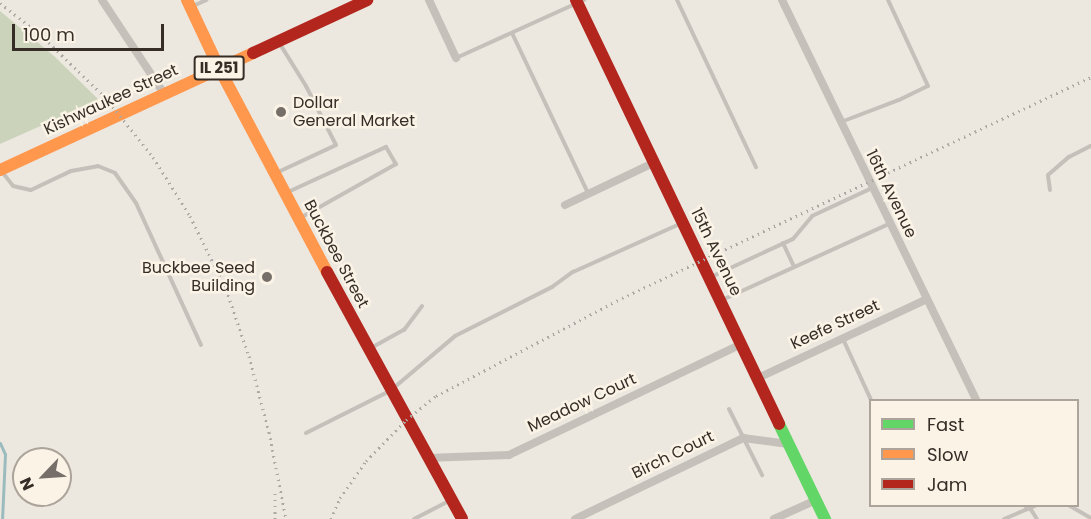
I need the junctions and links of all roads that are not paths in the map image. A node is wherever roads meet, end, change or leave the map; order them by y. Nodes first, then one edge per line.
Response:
1 (102, 0) edge
2 (206, 0) edge
3 (367, 0) edge
4 (429, 0) edge
5 (677, 0) edge
6 (782, 0) edge
7 (888, 0) edge
8 (579, 1) edge
9 (189, 4) edge
10 (346, 4) edge
11 (512, 33) junction
12 (278, 41) junction
13 (456, 58) joint
14 (219, 68) junction
15 (163, 92) junction
16 (840, 122) junction
17 (1091, 146) edge
18 (653, 163) junction
19 (756, 167) dead end
20 (0, 170) edge
21 (275, 173) junction
22 (872, 188) junction
23 (1050, 190) dead end
24 (285, 193) junction
25 (589, 194) junction
26 (565, 205) dead end
27 (299, 219) junction
28 (683, 223) junction
29 (889, 224) junction
30 (783, 243) junction
31 (794, 267) junction
32 (710, 277) junction
33 (925, 300) junction
34 (722, 301) junction
35 (422, 306) dead end
36 (842, 339) junction
37 (742, 344) junction
38 (201, 345) dead end
39 (368, 350) junction
40 (758, 378) junction
41 (390, 391) junction
42 (871, 399) edge
43 (975, 399) edge
44 (729, 409) dead end
45 (306, 433) dead end
46 (743, 438) junction
47 (789, 444) junction
48 (427, 458) junction
49 (762, 475) dead end
50 (451, 500) junction
51 (816, 500) junction
52 (1029, 507) edge
53 (1072, 507) edge
54 (1091, 518) edge
55 (414, 519) edge
56 (462, 519) edge
57 (575, 519) edge
58 (774, 519) edge
59 (825, 519) edge
60 (1004, 519) edge

1 - 15 street
2 - 9 lane
3 - 10 main road, Kishwaukee Street / IL 251
4 - 13 street
5 - 19 lane
6 - 16 street, 16th Avenue
7 - 16 lane
8 - 11 lane
8 - 18 main road, 15th Avenue
9 - 14 main road, Buckbee Street
10 - 12 main road, Kishwaukee Street / IL 251
11 - 13 lane
11 - 25 lane
12 - 14 main road, Kishwaukee Street / IL 251
12 - 21 lane
14 - 15 main road, Kishwaukee Street / IL 251
14 - 21 main road, Buckbee Street
15 - 20 main road, Kishwaukee Street / IL 251
16 - 22 street, 16th Avenue
17 - 23 lane
18 - 25 street
18 - 28 main road, 15th Avenue
20 - 38 lane
21 - 24 main road, Buckbee Street
22 - 29 street, 16th Avenue
22 - 30 lane
24 - 27 main road, Buckbee Street
24 - 27 lane
25 - 26 street
27 - 39 main road, Buckbee Street
28 - 32 main road, 15th Avenue
28 - 41 lane
29 - 31 lane
29 - 33 street, 16th Avenue
30 - 31 lane
30 - 32 lane
31 - 34 lane
32 - 34 main road, 15th Avenue
33 - 36 street, Keefe Street
33 - 43 street, 16th Avenue
34 - 37 main road, 15th Avenue
35 - 39 lane
36 - 40 street, Keefe Street
36 - 42 lane
37 - 40 main road, 15th Avenue
37 - 48 street, Meadow Court
39 - 41 main road, Buckbee Street
40 - 47 main road, 15th Avenue
41 - 45 lane
41 - 48 main road, Buckbee Street
44 - 46 lane
46 - 47 street
46 - 49 lane
46 - 57 street, Birch Court
47 - 51 main road, 15th Avenue
48 - 50 main road, Buckbee Street
50 - 55 lane
50 - 56 main road, Buckbee Street
51 - 58 street
51 - 59 main road, 15th Avenue
52 - 60 lane
53 - 54 lane

